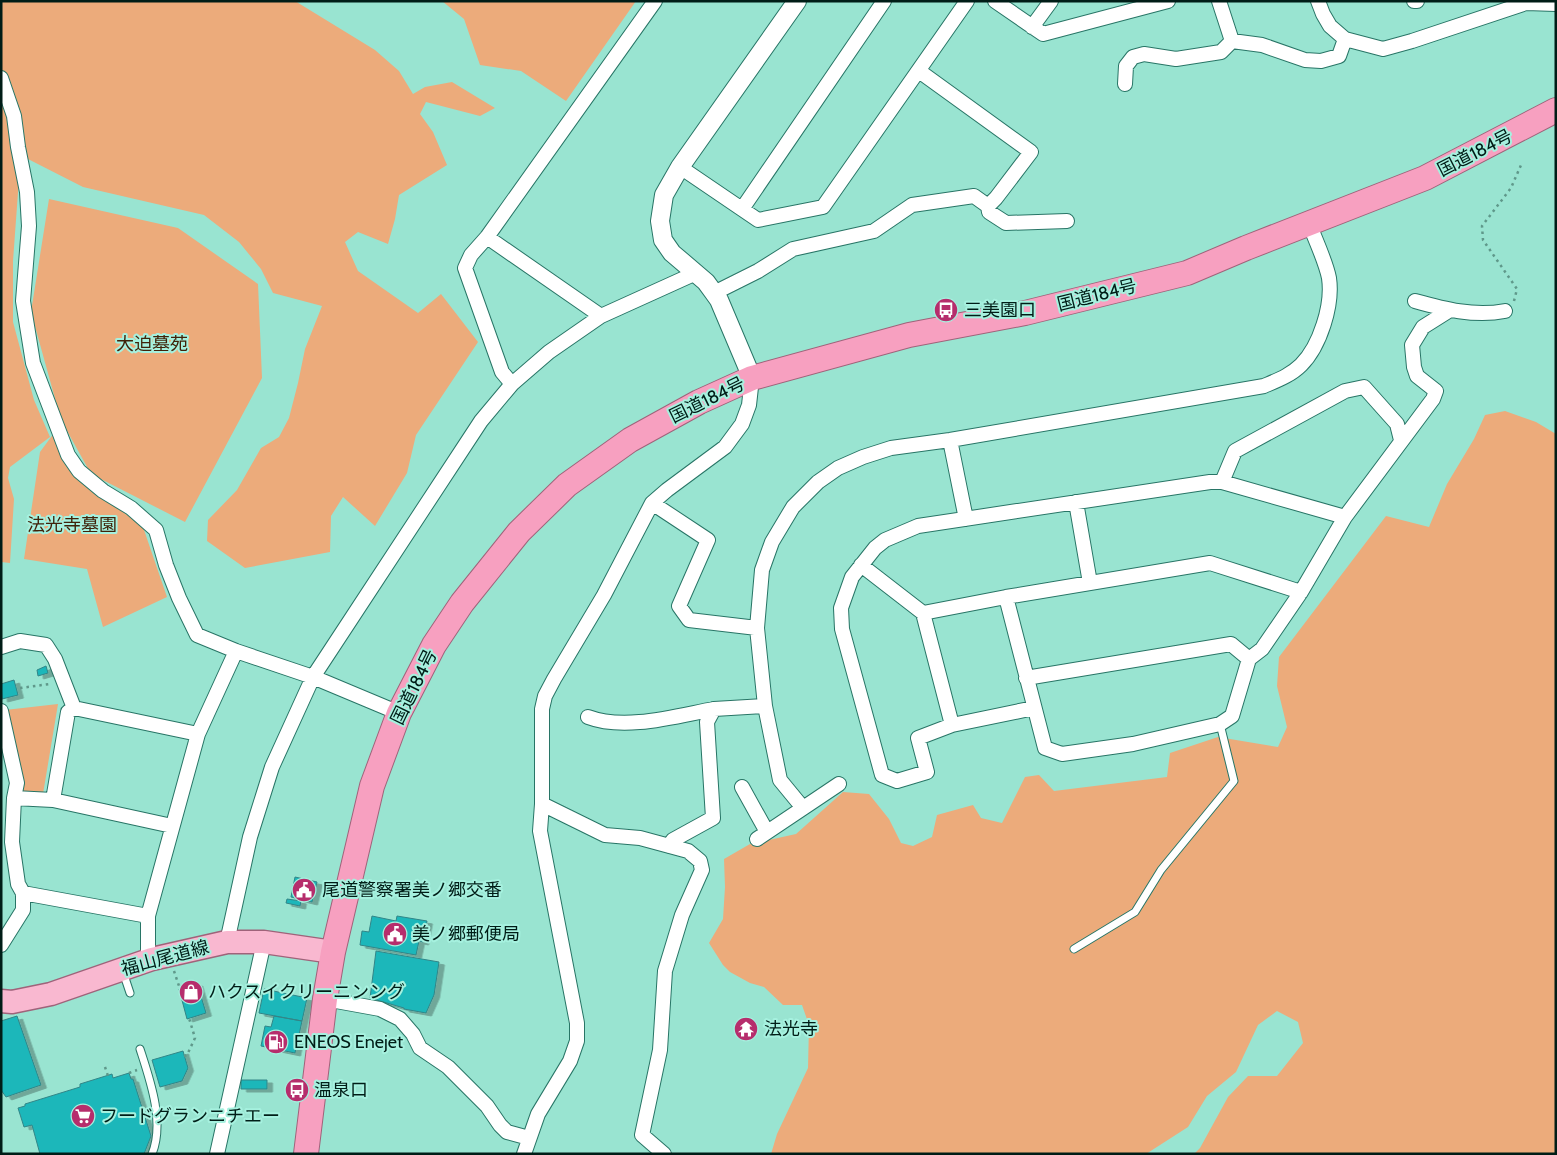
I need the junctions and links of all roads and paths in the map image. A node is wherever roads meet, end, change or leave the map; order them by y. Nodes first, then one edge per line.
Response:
1 (654, 1) edge
2 (797, 1) edge
3 (884, 1) edge
4 (967, 1) edge
5 (995, 1) edge
6 (1051, 1) edge
7 (1168, 1) edge
8 (1220, 1) edge
9 (1318, 1) edge
10 (1556, 4) edge
11 (1032, 27) junction
12 (1345, 39) junction
13 (1232, 41) junction
14 (919, 71) junction
15 (1, 78) edge
16 (1125, 84) dead end
17 (1556, 110) edge
18 (1521, 165) dead end
19 (680, 167) junction
20 (988, 206) junction
21 (742, 209) junction
22 (1067, 221) dead end
23 (1309, 223) junction
24 (487, 237) junction
25 (696, 274) junction
26 (714, 293) junction
27 (1415, 301) dead end
28 (1450, 310) junction
29 (1504, 311) joint
30 (601, 316) junction
31 (752, 378) junction
32 (512, 384) junction
33 (950, 440) junction
34 (1401, 440) junction
35 (1222, 482) junction
36 (1076, 502) junction
37 (652, 503) junction
38 (1345, 517) junction
39 (966, 519) junction
40 (861, 565) junction
41 (1090, 583) junction
42 (1300, 592) junction
43 (1006, 597) junction
44 (923, 613) junction
45 (757, 628) junction
46 (1, 647) edge
47 (236, 651) junction
48 (1249, 659) junction
49 (313, 677) junction
50 (1026, 678) junction
51 (64, 682) junction
52 (20, 688) dead end
53 (766, 706) junction
54 (74, 708) junction
55 (1034, 708) junction
56 (714, 709) junction
57 (1, 711) edge
58 (399, 713) junction
59 (588, 717) dead end
60 (1220, 724) junction
61 (952, 725) junction
62 (198, 734) junction
63 (839, 784) dead end
64 (742, 787) dead end
65 (14, 798) junction
66 (53, 800) junction
67 (542, 804) junction
68 (803, 808) junction
69 (172, 826) junction
70 (669, 846) junction
71 (23, 893) junction
72 (148, 916) junction
73 (227, 942) junction
74 (264, 942) junction
75 (1, 945) edge
76 (1074, 949) dead end
77 (333, 952) junction
78 (148, 960) junction
79 (173, 966) dead end
80 (122, 970) junction
81 (180, 988) dead end
82 (130, 993) dead end
83 (325, 999) junction
84 (1, 1001) edge
85 (189, 1018) dead end
86 (140, 1049) dead end
87 (184, 1056) dead end
88 (105, 1066) dead end
89 (138, 1070) dead end
90 (129, 1073) dead end
91 (108, 1076) dead end
92 (529, 1138) junction
93 (152, 1154) edge
94 (217, 1154) edge
95 (306, 1154) edge
96 (524, 1154) edge
97 (664, 1154) edge

1 - 24 street
2 - 19 street
3 - 21 street
4 - 14 street
5 - 11 street
6 - 11 street
7 - 11 street
8 - 13 street
9 - 12 street
10 - 12 street
12 - 13 street
13 - 16 street
14 - 20 street
14 - 21 street
15 - 47 street
17 - 23 highway, 国道184号
18 - 29 path
19 - 21 street
19 - 25 street
20 - 22 street
20 - 26 street
23 - 31 highway, 国道184号
23 - 33 street
24 - 30 street
24 - 32 street
25 - 26 street
25 - 30 street
26 - 31 street
27 - 28 street
28 - 29 street
28 - 34 street
30 - 32 street
31 - 37 street
31 - 58 highway, 国道184号
32 - 49 street
33 - 39 street
33 - 45 street
34 - 35 street
34 - 38 street
35 - 36 street
35 - 38 street
36 - 39 street
36 - 41 street
37 - 45 street
37 - 67 street
38 - 42 street
39 - 40 street
40 - 44 street
40 - 61 street
41 - 42 street
41 - 43 street
42 - 48 street
43 - 44 street
43 - 50 street
44 - 61 street
45 - 53 street
46 - 51 street
47 - 49 street
47 - 62 street
48 - 50 street
48 - 60 street
49 - 58 street
49 - 73 street
50 - 55 street
51 - 52 path
51 - 54 street
53 - 56 street
53 - 68 street
54 - 62 street
54 - 66 street
55 - 60 street
55 - 61 street
56 - 59 street
56 - 70 street
57 - 65 street
58 - 77 highway, 国道184号
60 - 76 lane
62 - 69 street
63 - 68 street
64 - 68 street
65 - 66 street
65 - 71 street
66 - 69 street
67 - 70 street
67 - 92 street
69 - 72 street
70 - 97 street
71 - 72 street
71 - 75 street
72 - 78 street
73 - 74 main road, 福山尾道線
73 - 78 main road, 福山尾道線
74 - 77 main road, 福山尾道線
74 - 94 street
77 - 83 highway, 国道184号
78 - 80 main road, 福山尾道線
79 - 81 path
80 - 82 lane
80 - 84 main road, 福山尾道線
83 - 92 street
83 - 95 highway, 国道184号
85 - 87 path
86 - 93 lane
88 - 91 path
89 - 90 path
92 - 96 street

